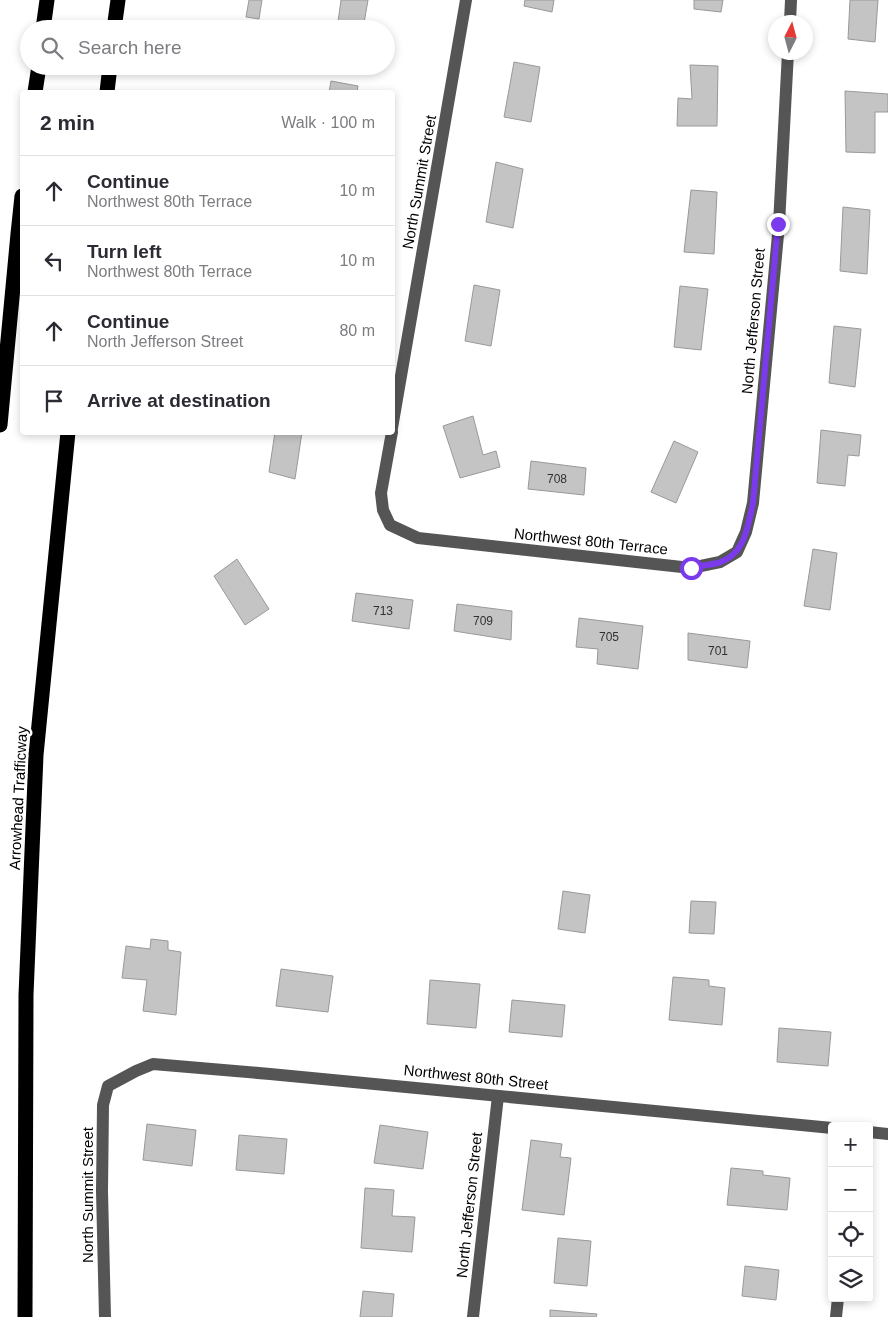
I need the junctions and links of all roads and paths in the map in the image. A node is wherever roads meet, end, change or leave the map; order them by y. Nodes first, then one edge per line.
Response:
1 (47, 0) edge
2 (118, 0) edge
3 (466, 0) edge
4 (791, 0) edge
5 (790, 15) edge
6 (44, 20) edge
7 (115, 20) edge
8 (788, 60) edge
9 (37, 75) edge
10 (109, 75) edge
11 (35, 90) edge
12 (107, 90) edge
13 (20, 215) edge
14 (395, 411) edge
15 (0, 425) edge
16 (68, 435) edge
17 (391, 435) edge
18 (753, 503) joint
19 (120, 1081) joint
20 (498, 1096) junction
21 (828, 1128) edge
22 (873, 1132) edge
23 (888, 1134) edge
24 (838, 1302) edge
25 (25, 1317) edge
26 (105, 1317) edge
27 (473, 1317) edge
28 (836, 1317) edge

1 - 6 highway
2 - 7 highway
3 - 14 street, North Summit Street
4 - 5 street
8 - 18 street, North Jefferson Street
9 - 11 highway
10 - 12 highway
13 - 15 highway
16 - 25 highway, Arrowhead Trafficway
17 - 18 street, Northwest 80th Terrace
19 - 20 street, Northwest 80th Street
19 - 26 street, North Summit Street
20 - 21 street, Northwest 80th Street
20 - 27 street, North Jefferson Street
22 - 23 street
24 - 28 street

